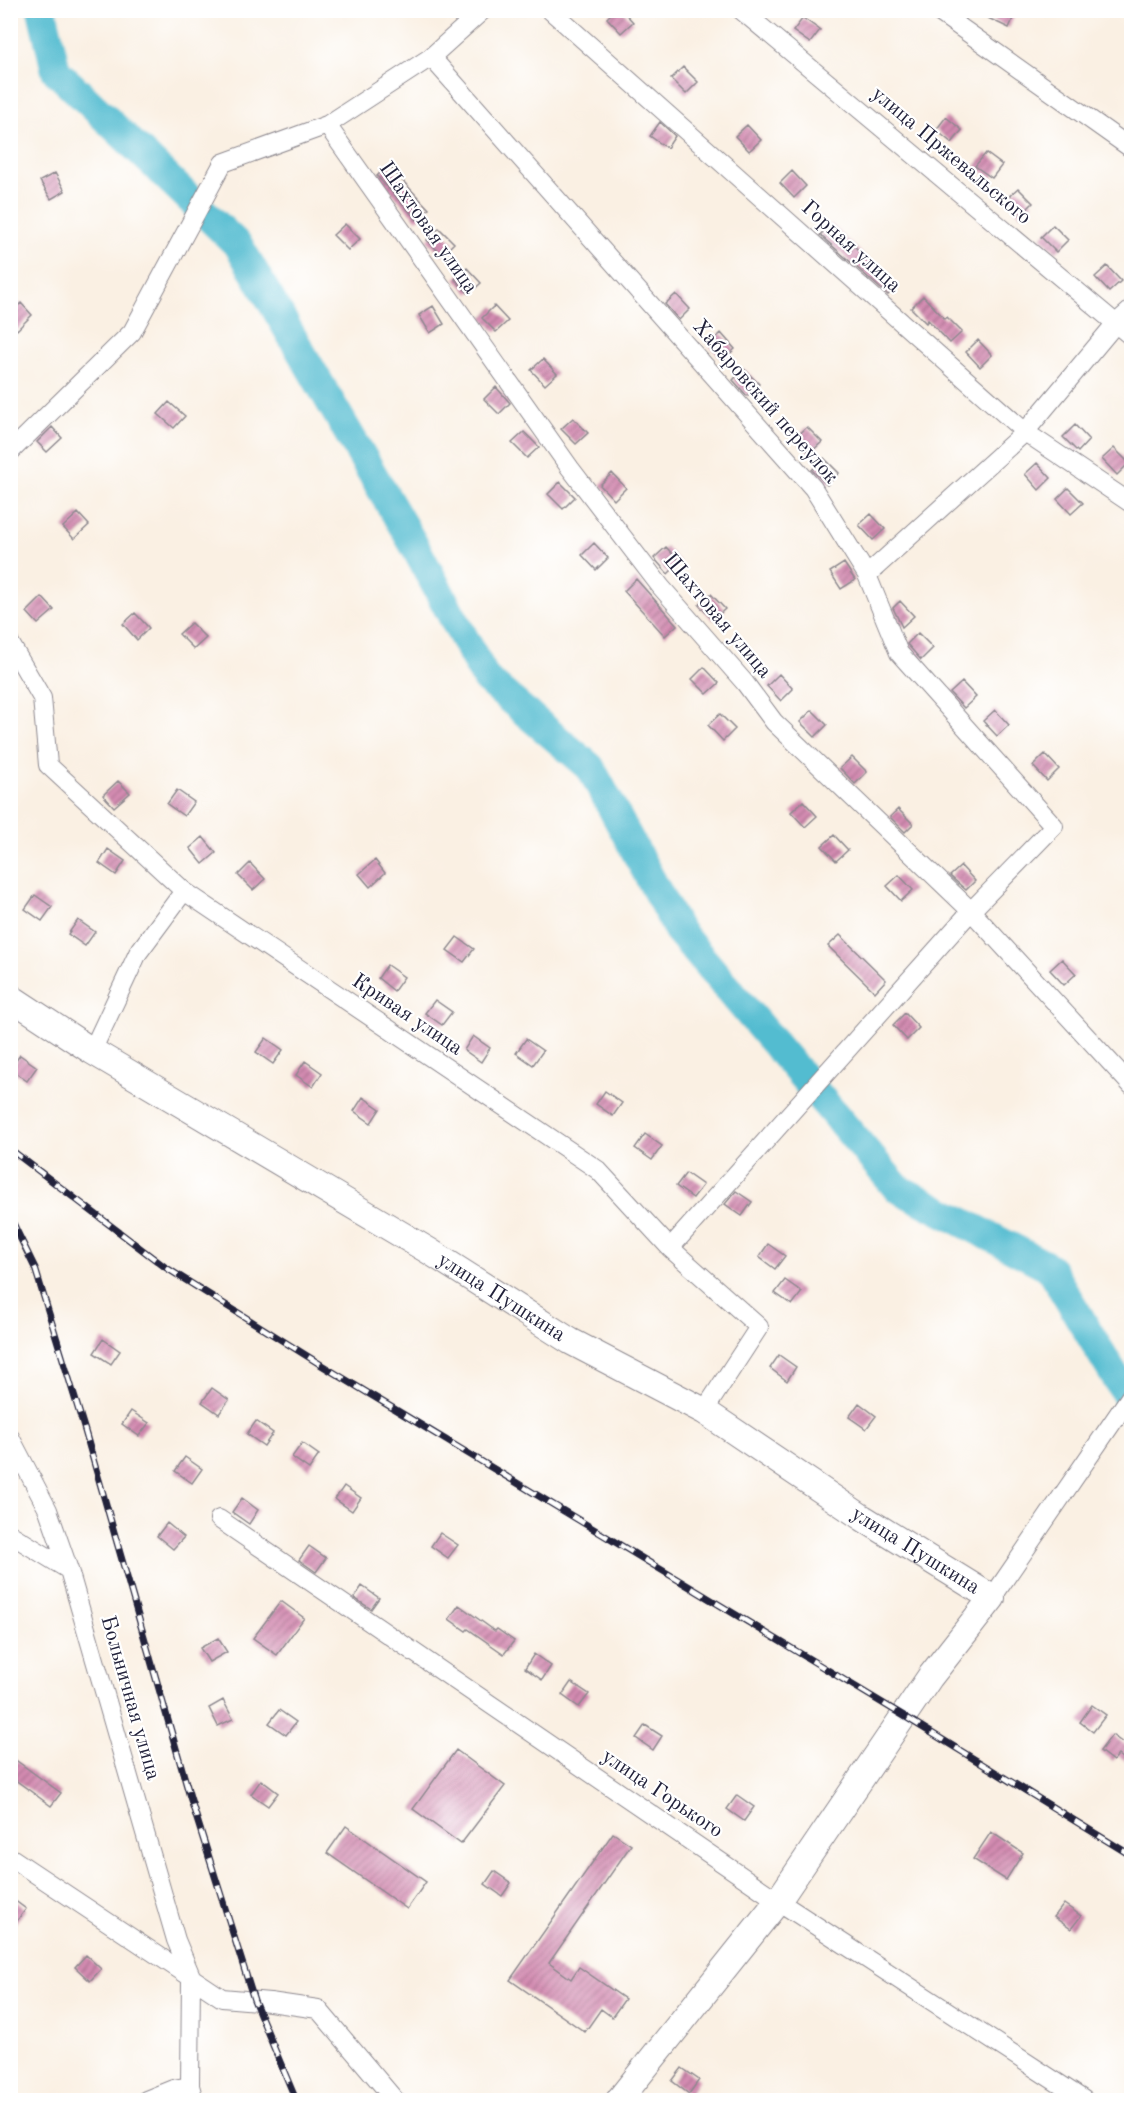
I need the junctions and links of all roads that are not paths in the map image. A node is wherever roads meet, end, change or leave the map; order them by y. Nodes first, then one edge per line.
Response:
1 (483, 10) edge
2 (550, 10) edge
3 (741, 10) edge
4 (936, 10) edge
5 (431, 57) junction
6 (327, 125) junction
7 (1131, 149) edge
8 (1131, 309) edge
9 (1116, 323) junction
10 (1131, 337) edge
11 (1024, 432) junction
12 (10, 452) edge
13 (1131, 504) edge
14 (867, 575) junction
15 (10, 643) edge
16 (184, 891) junction
17 (971, 911) junction
18 (10, 997) edge
19 (92, 1051) junction
20 (1131, 1086) edge
21 (670, 1248) junction
22 (1131, 1394) edge
23 (704, 1411) junction
24 (10, 1437) edge
25 (219, 1519) dead end
26 (10, 1534) edge
27 (69, 1570) junction
28 (992, 1599) junction
29 (10, 1857) edge
30 (778, 1900) junction
31 (191, 1976) junction
32 (192, 2093) edge
33 (147, 2100) edge
34 (395, 2100) edge
35 (620, 2100) edge
36 (1084, 2100) edge

1 - 5 street
2 - 11 street, Горная улица
3 - 9 street, улица Пржевальского
4 - 7 street
5 - 6 street
5 - 14 street, Хабаровский переулок
6 - 12 street
6 - 17 street, Шахтовая улица
8 - 9 street
9 - 10 street, улица Пржевальского
9 - 11 street
11 - 13 street, Горная улица
11 - 14 street
14 - 17 street, Хабаровский переулок
15 - 16 street, Кривая улица
16 - 19 street
16 - 21 street, Кривая улица
17 - 20 street, Шахтовая улица
17 - 21 street
18 - 19 main road, улица Пушкина
19 - 23 main road, улица Пушкина
21 - 23 street, Кривая улица
22 - 28 street
23 - 28 main road, улица Пушкина
24 - 27 street, Больничная улица
25 - 30 street, улица Горького
26 - 27 street
27 - 31 street, Больничная улица
28 - 30 main road
29 - 31 street
30 - 35 main road
30 - 36 street, улица Горького
31 - 32 street
31 - 34 street
32 - 33 street

